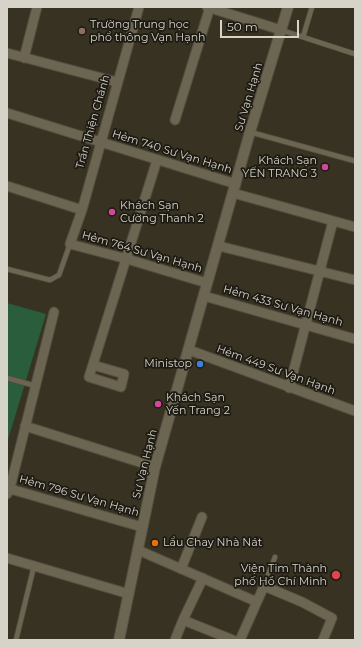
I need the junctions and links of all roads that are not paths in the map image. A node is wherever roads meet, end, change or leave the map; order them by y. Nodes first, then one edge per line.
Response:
1 (37, 7) edge
2 (139, 7) edge
3 (209, 7) edge
4 (288, 7) edge
5 (312, 7) edge
6 (281, 30) junction
7 (303, 37) junction
8 (7, 53) edge
9 (355, 54) edge
10 (24, 58) junction
11 (117, 82) junction
12 (7, 113) edge
13 (175, 120) dead end
14 (250, 132) junction
15 (100, 142) junction
16 (157, 160) junction
17 (355, 162) edge
18 (7, 186) edge
19 (234, 189) junction
20 (82, 210) junction
21 (333, 221) junction
22 (355, 227) edge
23 (70, 244) junction
24 (219, 246) junction
25 (127, 259) junction
26 (7, 269) edge
27 (320, 271) junction
28 (355, 280) edge
29 (207, 283) junction
30 (204, 296) junction
31 (54, 312) dead end
32 (306, 325) junction
33 (355, 339) edge
34 (189, 350) junction
35 (93, 365) dead end
36 (7, 378) edge
37 (36, 386) junction
38 (289, 388) junction
39 (355, 412) edge
40 (25, 426) junction
41 (155, 467) junction
42 (8, 490) edge
43 (202, 516) dead end
44 (142, 527) junction
45 (138, 550) junction
46 (7, 558) edge
47 (275, 558) dead end
48 (34, 566) junction
49 (181, 569) junction
50 (203, 578) junction
51 (264, 586) junction
52 (129, 594) junction
53 (257, 602) junction
54 (183, 620) junction
55 (16, 640) edge
56 (119, 640) edge
57 (175, 640) edge
58 (233, 640) edge
59 (240, 640) edge
60 (323, 640) edge

1 - 10 street
2 - 11 street, Trần Thiện Chánh
3 - 6 street
3 - 13 street
4 - 6 street, Sư Vạn Hạnh
5 - 7 lane
6 - 7 lane
6 - 14 street, Sư Vạn Hạnh
7 - 9 lane
8 - 10 street
10 - 11 street
11 - 15 street, Trần Thiện Chánh
12 - 15 street, Hẻm 740 Sư Vạn Hạnh
14 - 17 lane
14 - 19 street, Sư Vạn Hạnh
15 - 16 street, Hẻm 740 Sư Vạn Hạnh
15 - 20 street, Trần Thiện Chánh
16 - 19 street, Hẻm 740 Sư Vạn Hạnh
16 - 25 street
18 - 20 street
19 - 21 street, Hẻm 740 Sư Vạn Hạnh
19 - 24 street, Sư Vạn Hạnh
20 - 23 street, Trần Thiện Chánh
21 - 22 street, Hẻm 740 Sư Vạn Hạnh
21 - 27 street
23 - 25 street, Hẻm 764 Sư Vạn Hạnh
23 - 26 lane
24 - 27 street
24 - 29 street, Sư Vạn Hạnh
25 - 29 street, Hẻm 764 Sư Vạn Hạnh
25 - 35 street
27 - 28 street
27 - 32 street
29 - 30 street, Sư Vạn Hạnh
30 - 32 street, Hẻm 433 Sư Vạn Hạnh
30 - 34 street, Sư Vạn Hạnh
31 - 37 street
32 - 33 street, Hẻm 433 Sư Vạn Hạnh
32 - 38 street
34 - 38 street, Hẻm 449 Sư Vạn Hạnh
34 - 41 street, Sư Vạn Hạnh
36 - 37 lane
37 - 40 street
38 - 39 street, Hẻm 449 Sư Vạn Hạnh
40 - 41 street
40 - 42 street
41 - 44 street, Sư Vạn Hạnh
42 - 44 street, Hẻm 796 Sư Vạn Hạnh
43 - 49 street
44 - 45 street, Sư Vạn Hạnh
45 - 49 street
45 - 52 street, Sư Vạn Hạnh
46 - 48 street
47 - 51 lane
48 - 52 street
48 - 55 lane
49 - 50 street
50 - 53 street
50 - 54 street
51 - 53 street
51 - 60 street
52 - 56 street, Sư Vạn Hạnh
53 - 59 street
54 - 57 street
54 - 58 street

